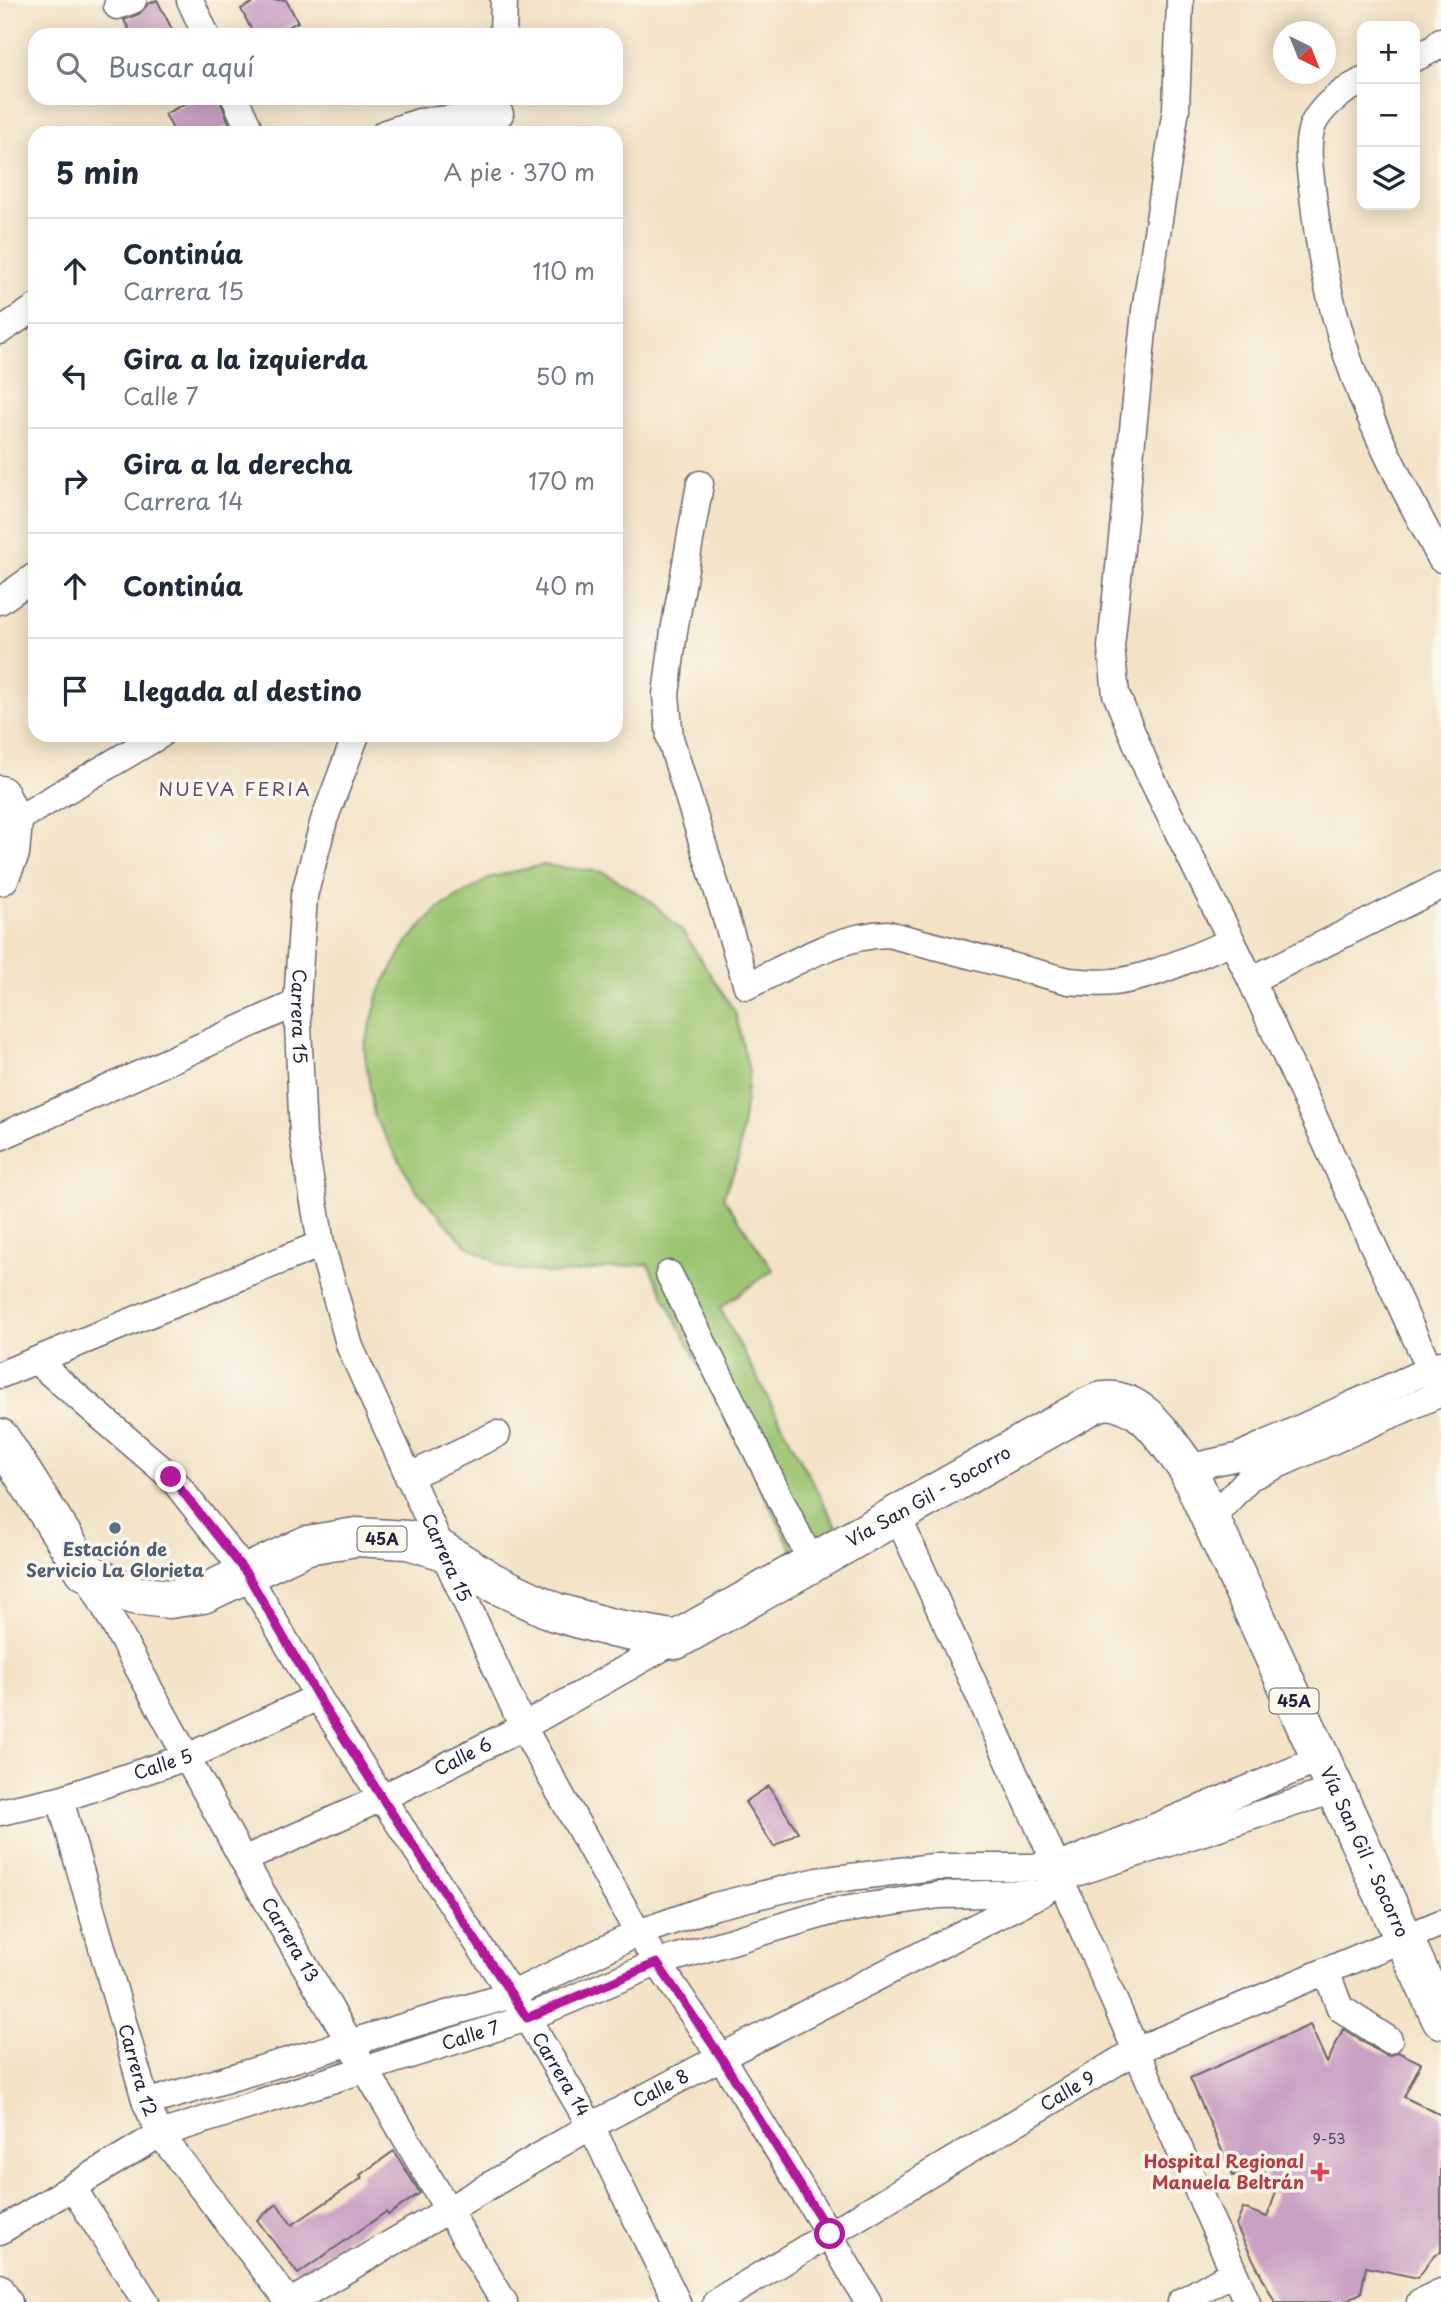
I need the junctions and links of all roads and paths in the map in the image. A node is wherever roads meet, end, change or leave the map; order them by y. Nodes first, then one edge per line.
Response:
1 (190, 0) edge
2 (504, 0) edge
3 (1180, 0) edge
4 (203, 28) edge
5 (503, 28) edge
6 (1441, 41) edge
7 (1420, 56) edge
8 (1357, 84) edge
9 (238, 105) edge
10 (499, 115) edge
11 (248, 126) edge
12 (407, 126) edge
13 (28, 313) edge
14 (0, 331) edge
15 (700, 484) dead end
16 (1441, 559) edge
17 (28, 581) edge
18 (0, 601) edge
19 (145, 742) edge
20 (353, 742) edge
21 (6, 808) edge
22 (0, 876) edge
23 (1441, 886) edge
24 (1231, 942) junction
25 (1251, 980) junction
26 (296, 1003) junction
27 (0, 1137) edge
28 (321, 1244) junction
29 (669, 1274) dead end
30 (36, 1361) junction
31 (1435, 1366) edge
32 (0, 1375) edge
33 (1441, 1393) edge
34 (497, 1434) dead end
35 (0, 1438) edge
36 (1188, 1468) junction
37 (408, 1477) junction
38 (897, 1515) junction
39 (1211, 1519) junction
40 (441, 1550) junction
41 (812, 1563) junction
42 (85, 1572) junction
43 (247, 1574) junction
44 (676, 1640) junction
45 (318, 1697) junction
46 (523, 1727) junction
47 (187, 1757) junction
48 (1328, 1774) junction
49 (382, 1798) junction
50 (60, 1799) junction
51 (0, 1812) edge
52 (243, 1860) junction
53 (1053, 1880) junction
54 (818, 1881) junction
55 (830, 1912) junction
56 (1441, 1923) edge
57 (638, 1933) junction
58 (1404, 1938) junction
59 (657, 1963) junction
60 (1326, 1971) junction
61 (511, 1994) junction
62 (527, 2018) junction
63 (1441, 2018) edge
64 (1389, 2040) dead end
65 (351, 2042) junction
66 (1137, 2050) junction
67 (721, 2057) junction
68 (367, 2069) junction
69 (146, 2103) junction
70 (591, 2126) junction
71 (160, 2134) junction
72 (73, 2188) junction
73 (448, 2210) junction
74 (0, 2231) edge
75 (830, 2234) junction
76 (1233, 2272) junction
77 (0, 2287) edge
78 (1441, 2292) edge
79 (9, 2302) edge
80 (146, 2302) edge
81 (290, 2302) edge
82 (504, 2302) edge
83 (677, 2302) edge
84 (716, 2302) edge
85 (868, 2302) edge
86 (1181, 2302) edge
87 (1247, 2302) edge
88 (1420, 2302) edge

1 - 4 street
2 - 5 street
3 - 24 street
6 - 7 street
8 - 16 street
9 - 11 street
10 - 12 street
13 - 14 street
15 - 24 street
17 - 18 street
19 - 21 street
20 - 26 street, Carrera 15
21 - 22 highway
23 - 25 street
24 - 25 street
25 - 31 street
26 - 27 street
26 - 28 street, Carrera 15
28 - 30 street
28 - 37 street, Carrera 15
29 - 41 street
30 - 32 street
30 - 43 street, Carrera 14
31 - 33 street
31 - 36 street
33 - 39 street
34 - 37 street
35 - 42 highway
36 - 38 highway, Vía San Gil - Socorro / 45A
36 - 39 highway, Vía San Gil - Socorro / 45A
37 - 40 street, Carrera 15
38 - 41 highway, Vía San Gil - Socorro / 45A
38 - 53 street
39 - 48 highway, Vía San Gil - Socorro / 45A
40 - 43 highway, 45A
40 - 44 highway, 45A
40 - 46 street, Carrera 15
41 - 44 highway, Vía San Gil - Socorro / 45A
42 - 43 highway, 45A
42 - 47 street, Carrera 13
43 - 45 street, Carrera 14
44 - 46 street, Calle 6
45 - 47 street, Calle 5
45 - 49 street, Carrera 14
46 - 49 street, Calle 6
46 - 57 street, Carrera 15
47 - 50 street, Calle 5
47 - 52 street, Carrera 13
48 - 53 street
48 - 58 highway, Vía San Gil - Socorro / 45A
49 - 52 street, Calle 6
49 - 61 street, Carrera 14
50 - 51 street, Calle 5
50 - 69 street, Carrera 12
52 - 65 street, Carrera 13
53 - 54 street
53 - 55 street, Calle 7
53 - 66 street
53 - 67 street, Calle 8
54 - 55 street
54 - 57 street
55 - 59 street, Calle 7
56 - 58 street, Calle 9
57 - 59 street, Carrera 15
57 - 61 street
58 - 60 street, Calle 9
58 - 63 highway, Vía San Gil - Socorro / 45A
59 - 62 street, Calle 7
59 - 67 street, Carrera 15
60 - 64 street
60 - 66 street, Calle 9
61 - 62 street, Carrera 14
61 - 65 street
62 - 68 street, Calle 7
62 - 70 street, Carrera 14
65 - 68 street, Carrera 13
65 - 69 street
66 - 75 street, Calle 9
66 - 76 street
67 - 70 street, Calle 8
67 - 75 street, Carrera 15
68 - 71 street, Calle 7
68 - 73 street, Carrera 13
69 - 71 street, Carrera 12
70 - 73 street, Calle 8
70 - 83 street, Carrera 14
71 - 72 street, Calle 7
71 - 81 street, Carrera 12
72 - 74 street, Calle 7
72 - 80 street
73 - 81 street, Calle 8
73 - 82 street, Carrera 13
75 - 84 street, Calle 9
75 - 85 street, Carrera 15
76 - 86 street
76 - 87 street
77 - 79 street
78 - 88 street

